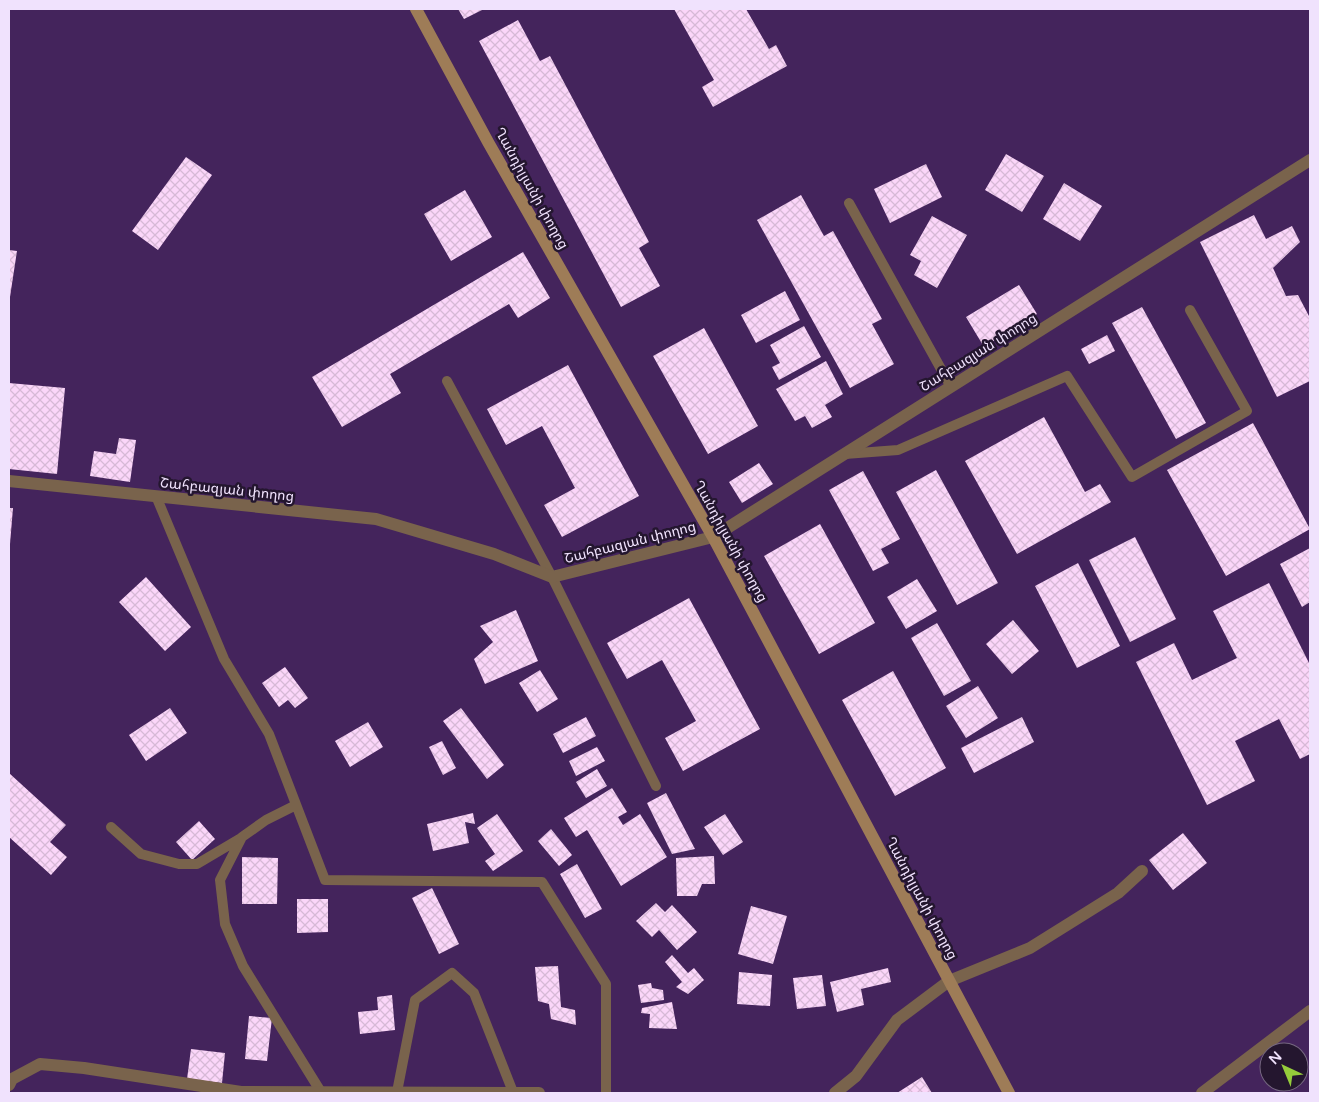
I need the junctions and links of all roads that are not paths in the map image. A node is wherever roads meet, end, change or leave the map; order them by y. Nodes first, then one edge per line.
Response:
1 (416, 9) edge
2 (1310, 160) edge
3 (849, 203) dead end
4 (1190, 310) dead end
5 (447, 382) dead end
6 (951, 387) junction
7 (844, 454) junction
8 (9, 481) edge
9 (156, 496) junction
10 (713, 537) junction
11 (552, 576) junction
12 (656, 786) dead end
13 (296, 805) junction
14 (111, 827) dead end
15 (242, 837) junction
16 (1142, 871) dead end
17 (949, 981) junction
18 (1310, 1010) edge
19 (9, 1085) edge
20 (321, 1092) edge
21 (397, 1092) edge
22 (513, 1092) edge
23 (539, 1093) edge
24 (606, 1093) edge
25 (836, 1093) edge
26 (1009, 1093) edge
27 (1202, 1093) edge

1 - 10 main road, Ղանդիլյանի փողոց
2 - 6 street, Շահբազյան փողոց
3 - 6 lane
4 - 7 lane
5 - 11 lane
6 - 7 street, Շահբազյան փողոց
7 - 10 street, Շահբազյան փողոց
8 - 9 street, Շահբազյան փողոց
9 - 11 street, Շահբազյան փողոց
9 - 13 lane
10 - 11 street, Շահբազյան փողոց
10 - 17 main road, Ղանդիլյանի փողոց
11 - 12 lane
13 - 15 lane
13 - 24 lane
14 - 15 lane
15 - 20 lane
16 - 17 street
17 - 25 street
17 - 26 main road, Ղանդիլյանի փողոց
18 - 27 street
19 - 20 street
20 - 21 street
21 - 22 street
21 - 22 lane
22 - 23 street

